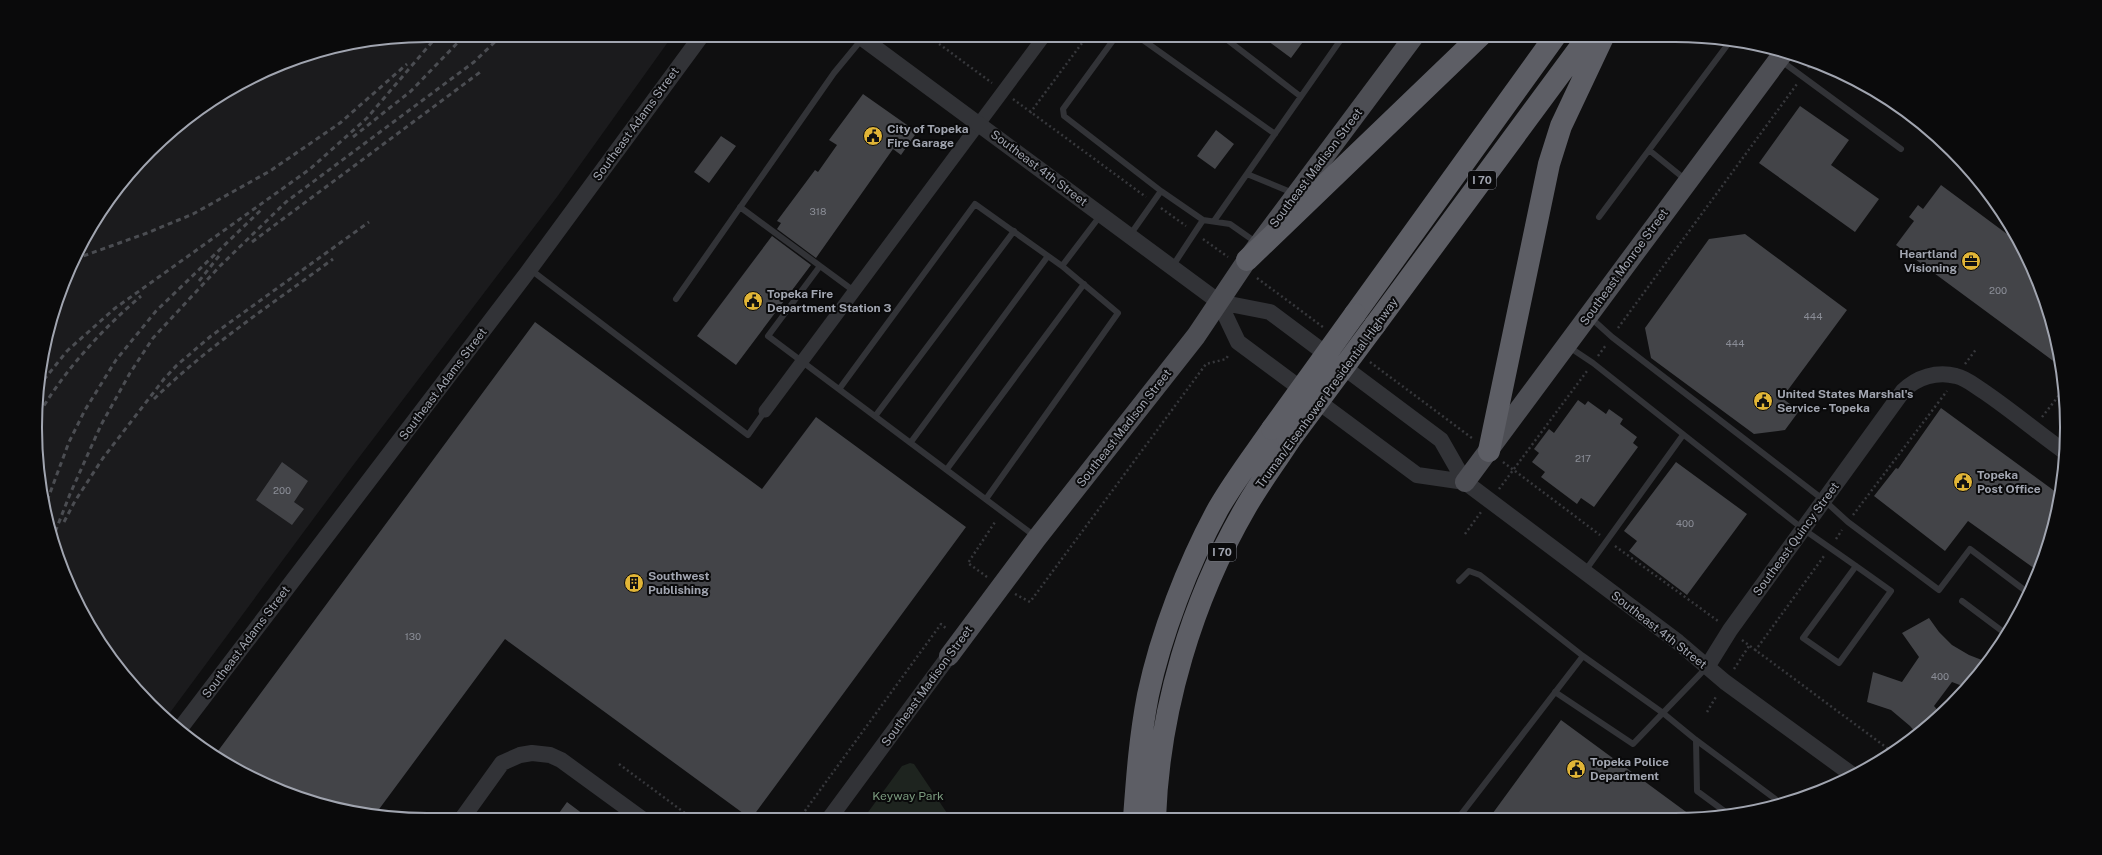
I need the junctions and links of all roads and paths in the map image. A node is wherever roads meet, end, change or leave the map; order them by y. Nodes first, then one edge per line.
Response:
1 (697, 42) edge
2 (856, 42) edge
3 (867, 42) edge
4 (936, 42) edge
5 (1040, 42) edge
6 (1083, 42) edge
7 (1112, 42) edge
8 (1146, 42) edge
9 (1230, 42) edge
10 (1339, 42) edge
11 (1410, 42) edge
12 (1474, 42) edge
13 (1551, 42) edge
14 (1584, 42) edge
15 (1601, 42) edge
16 (1727, 45) edge
17 (1781, 57) edge
18 (1784, 58) edge
19 (1810, 66) edge
20 (1803, 76) junction
21 (1004, 92) junction
22 (1300, 96) junction
23 (1030, 113) junction
24 (980, 124) junction
25 (1274, 134) junction
26 (1900, 149) dead end
27 (1649, 150) junction
28 (1247, 174) junction
29 (1688, 180) junction
30 (1161, 191) junction
31 (1296, 194) junction
32 (1153, 202) junction
33 (740, 207) junction
34 (1101, 215) junction
35 (1600, 217) dead end
36 (1203, 220) junction
37 (1214, 222) junction
38 (1014, 231) junction
39 (1195, 233) junction
40 (1130, 236) junction
41 (1048, 256) junction
42 (1249, 257) junction
43 (820, 266) junction
44 (1062, 266) junction
45 (1172, 267) junction
46 (530, 269) junction
47 (1084, 284) junction
48 (854, 291) junction
49 (1284, 298) junction
50 (676, 299) dead end
51 (1219, 302) junction
52 (1270, 312) junction
53 (1589, 315) junction
54 (1328, 330) dead end
55 (1612, 337) junction
56 (1238, 342) junction
57 (1566, 345) junction
58 (1977, 348) dead end
59 (1365, 358) dead end
60 (802, 360) junction
61 (1593, 363) junction
62 (1956, 376) junction
63 (840, 388) junction
64 (2059, 396) edge
65 (765, 411) joint
66 (876, 416) junction
67 (1453, 424) junction
68 (2034, 429) junction
69 (1683, 434) junction
70 (1281, 435) junction
71 (1441, 440) junction
72 (910, 442) junction
73 (2059, 448) edge
74 (1489, 451) junction
75 (946, 469) junction
76 (1513, 470) junction
77 (1465, 482) junction
78 (986, 499) junction
79 (1489, 501) junction
80 (1825, 501) junction
81 (1848, 522) junction
82 (1803, 529) junction
83 (1465, 534) dead end
84 (1037, 538) junction
85 (1607, 540) junction
86 (1830, 548) junction
87 (1856, 566) junction
88 (1584, 572) junction
89 (989, 578) dead end
90 (1459, 581) dead end
91 (984, 584) dead end
92 (2024, 590) edge
93 (1962, 601) dead end
94 (1030, 602) dead end
95 (954, 625) dead end
96 (1730, 630) junction
97 (2002, 631) edge
98 (1755, 651) junction
99 (949, 656) joint
100 (1583, 656) junction
101 (1707, 667) junction
102 (1555, 692) junction
103 (1663, 713) junction
104 (183, 725) edge
105 (1696, 740) junction
106 (1888, 749) edge
107 (620, 764) dead end
108 (1848, 771) edge
109 (1776, 799) edge
110 (1723, 810) edge
111 (466, 813) edge
112 (634, 813) edge
113 (685, 813) edge
114 (803, 813) edge
115 (833, 813) edge
116 (1134, 813) edge
117 (1155, 813) edge
118 (1462, 813) edge

1 - 46 street, Southeast Adams Street
2 - 33 lane
3 - 24 street, Southeast 4th Street
4 - 21 path
5 - 21 street
6 - 23 path
7 - 30 lane
8 - 25 lane
9 - 22 lane
10 - 22 lane
11 - 31 main road, Southeast Madison Street
12 - 42 highway
13 - 70 highway, Truman/Eisenhower Presidential Highway / I 70, bridge
14 - 70 highway, Truman/Eisenhower Presidential Highway / I 70, bridge
15 - 74 highway
16 - 27 lane
17 - 29 main road, Southeast Monroe Street
18 - 20 lane
19 - 20 path
20 - 26 lane
20 - 55 path
21 - 23 path
21 - 24 street
22 - 25 lane
23 - 32 path
24 - 34 street, Southeast 4th Street
24 - 48 street
25 - 28 lane
27 - 29 lane
27 - 35 lane
28 - 31 lane
28 - 37 lane
29 - 53 main road, Southeast Monroe Street
30 - 32 lane
30 - 36 lane
31 - 42 main road, Southeast Madison Street
32 - 39 path
32 - 40 lane
33 - 43 lane
33 - 50 lane
34 - 40 street, Southeast 4th Street
34 - 44 lane
36 - 37 lane
36 - 39 lane
37 - 42 lane
38 - 41 lane
38 - 63 lane
38 - 66 lane
39 - 42 path
39 - 45 lane
40 - 45 street, Southeast 4th Street
41 - 44 lane
41 - 72 lane
42 - 49 path
42 - 51 main road, Southeast Madison Street
43 - 48 lane
43 - 60 lane
44 - 47 lane
45 - 51 street, Southeast 4th Street
46 - 65 lane
46 - 104 street, Southeast Adams Street
47 - 75 lane
47 - 78 lane
48 - 60 street
49 - 52 path
49 - 54 path
51 - 52 street, Southeast 4th Street
51 - 56 street, Southeast 4th Street
51 - 84 main road, Southeast Madison Street
52 - 71 street, Southeast 4th Street
53 - 55 lane
53 - 57 main road, Southeast Monroe Street
55 - 61 path
55 - 80 lane
56 - 77 street, Southeast 4th Street
56 - 94 path
57 - 61 lane
57 - 74 main road, Southeast Monroe Street
58 - 62 path
59 - 67 path
60 - 63 lane
60 - 65 street
61 - 69 lane
61 - 76 path
62 - 68 street
62 - 80 street, Southeast Quincy Street
62 - 81 path
63 - 66 lane
64 - 68 path
66 - 72 lane
67 - 71 path
67 - 74 path
68 - 73 street
69 - 82 lane
69 - 85 lane
70 - 116 highway, Truman/Eisenhower Presidential Highway / I 70
70 - 117 highway, Truman/Eisenhower Presidential Highway / I 70
71 - 77 street, Southeast 4th Street
72 - 75 lane
74 - 76 path
74 - 77 main road, Southeast Monroe Street
75 - 78 lane
76 - 79 path
76 - 85 path
77 - 79 street, Southeast 4th Street
78 - 84 lane
79 - 83 path
79 - 88 street, Southeast 4th Street
80 - 81 lane
80 - 82 street, Southeast Quincy Street
81 - 86 path
81 - 92 lane
82 - 86 lane
82 - 96 street, Southeast Quincy Street
84 - 99 main road, Southeast Madison Street
85 - 88 lane
85 - 96 path
86 - 87 lane
86 - 98 path
87 - 87 lane
88 - 101 street, Southeast 4th Street
89 - 91 path
90 - 100 lane
93 - 97 lane
95 - 114 path
96 - 98 path
96 - 101 street, Southeast Quincy Street
98 - 106 path
99 - 115 street, Southeast Madison Street
100 - 102 lane
100 - 103 lane
101 - 103 lane, Southeast Quincy Street
101 - 108 street, Southeast 4th Street
102 - 103 lane, Southeast Quincy Street
102 - 118 lane
103 - 105 lane
105 - 109 lane
105 - 110 lane
107 - 113 path
111 - 112 street

